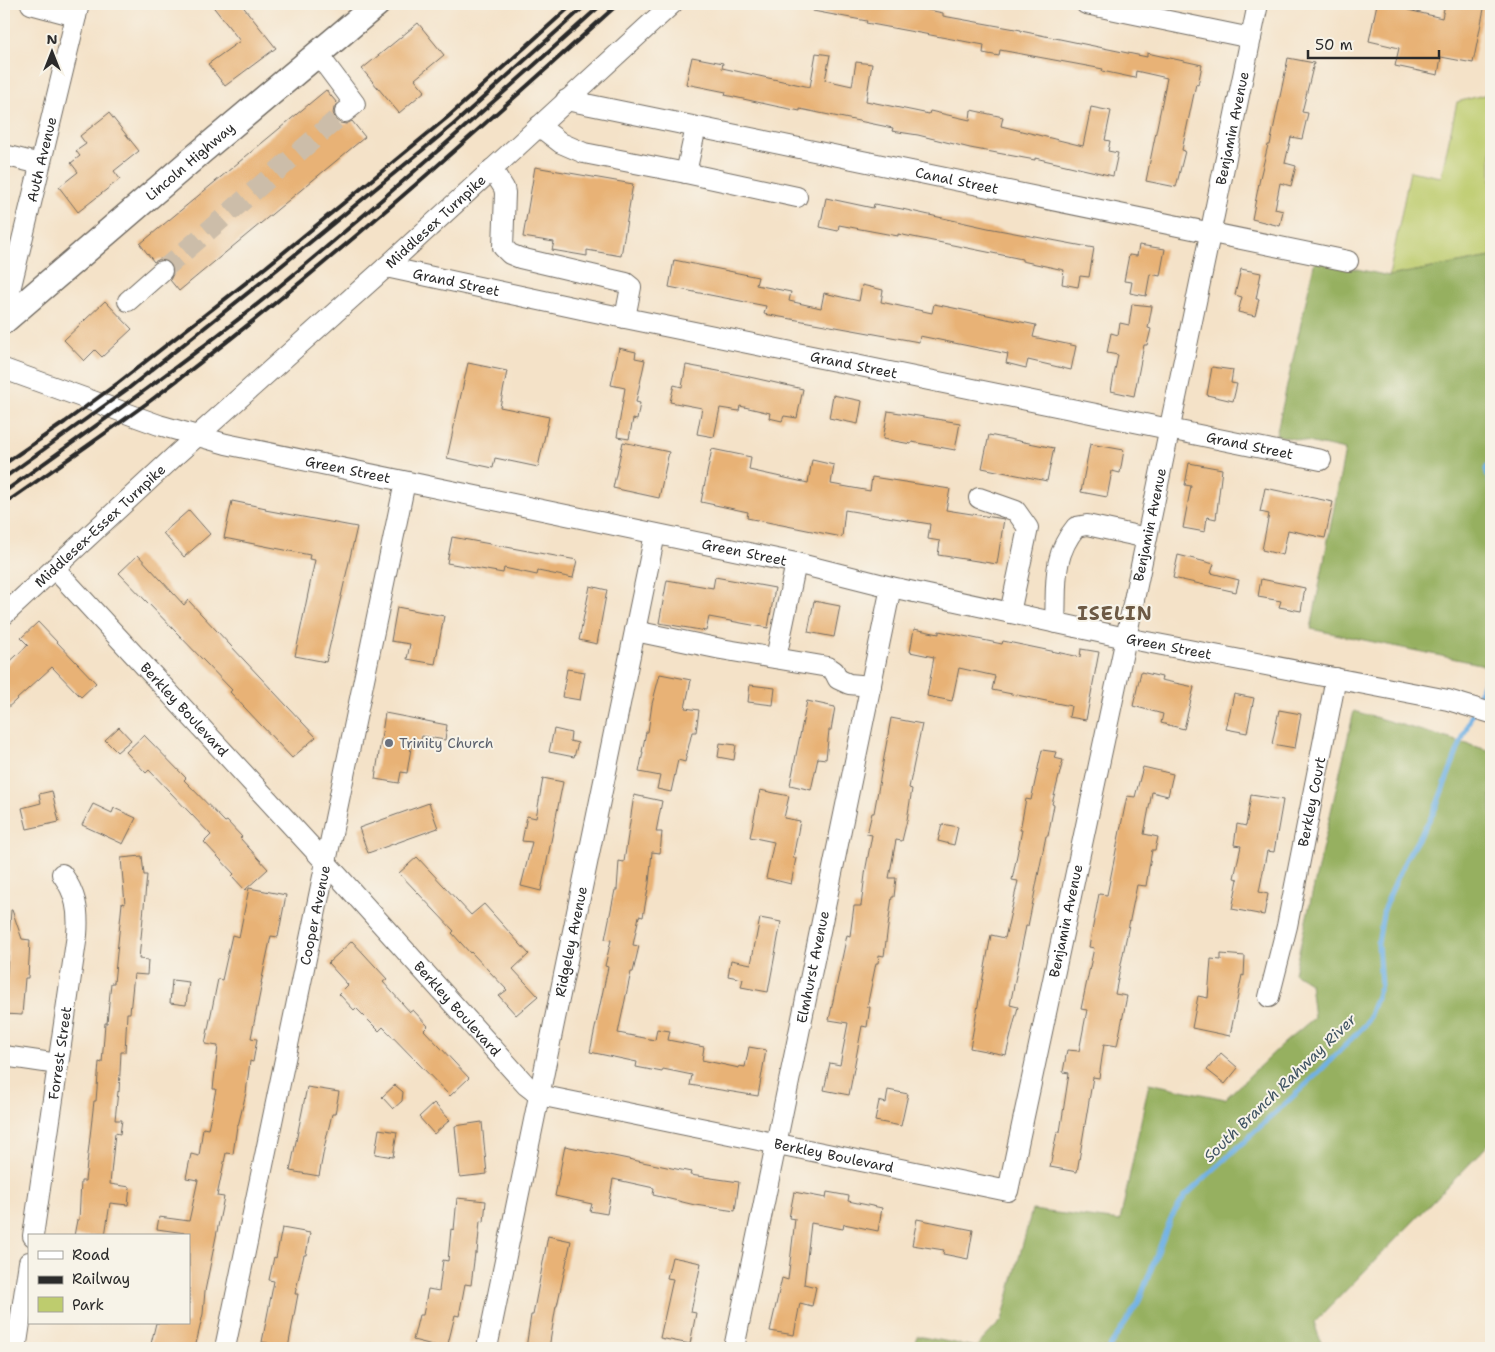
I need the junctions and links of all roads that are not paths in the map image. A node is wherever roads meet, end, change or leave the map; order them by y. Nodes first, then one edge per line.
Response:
1 (31, 4) edge
2 (376, 4) edge
3 (672, 4) edge
4 (1086, 4) edge
5 (1258, 4) edge
6 (78, 10) edge
7 (1251, 38) junction
8 (317, 54) junction
9 (566, 100) junction
10 (345, 112) tunnel mouth
11 (540, 126) junction
12 (696, 127) junction
13 (4, 155) edge
14 (40, 164) junction
15 (492, 169) junction
16 (686, 173) junction
17 (797, 197) dead end
18 (1210, 234) junction
19 (1348, 261) dead end
20 (386, 266) junction
21 (162, 271) tunnel mouth
22 (128, 301) dead end
23 (4, 315) edge
24 (625, 318) junction
25 (4, 321) edge
26 (4, 368) edge
27 (1169, 429) junction
28 (197, 437) junction
29 (1321, 460) dead end
30 (405, 482) junction
31 (979, 498) dead end
32 (656, 534) junction
33 (1146, 538) junction
34 (796, 563) junction
35 (55, 569) junction
36 (891, 587) junction
37 (1010, 613) junction
38 (4, 615) edge
39 (1055, 623) junction
40 (636, 631) junction
41 (1126, 638) junction
42 (776, 658) junction
43 (1336, 678) junction
44 (871, 686) junction
45 (1491, 713) edge
46 (326, 863) junction
47 (62, 874) dead end
48 (1270, 997) dead end
49 (4, 1056) edge
50 (58, 1064) junction
51 (540, 1095) junction
52 (776, 1145) junction
53 (1008, 1191) joint
54 (32, 1234) edge
55 (28, 1269) edge
56 (17, 1343) dead end
57 (225, 1348) edge
58 (487, 1348) edge
59 (734, 1348) edge

1 - 6 street
2 - 8 main road, Lincoln Highway
3 - 9 street, Middlesex Turnpike
4 - 7 street
5 - 7 street, Benjamin Avenue
6 - 14 street, Auth Avenue
7 - 18 street, Benjamin Avenue
8 - 10 street
8 - 25 main road, Lincoln Highway
9 - 11 street, Middlesex Turnpike
9 - 12 street, Canal Street
11 - 15 street, Middlesex Turnpike
11 - 16 street
12 - 16 street
12 - 18 street, Canal Street
13 - 14 street
14 - 23 street, Auth Avenue
15 - 20 street, Middlesex Turnpike
15 - 24 street
16 - 17 street
18 - 19 street, Canal Street
18 - 27 street, Benjamin Avenue
20 - 24 street, Grand Street
20 - 28 street, Middlesex Turnpike
21 - 22 street
24 - 27 street, Grand Street
26 - 28 street, Green Street
27 - 29 street, Grand Street
27 - 33 street, Benjamin Avenue
28 - 30 street, Green Street
28 - 35 street, Middlesex-Essex Turnpike
30 - 32 street, Green Street
30 - 46 street, Cooper Avenue
31 - 37 street
32 - 34 street, Green Street
32 - 40 street, Ridgeley Avenue
33 - 39 street
33 - 41 street, Benjamin Avenue
34 - 36 street, Green Street
34 - 42 street
35 - 38 street, Middlesex-Essex Turnpike
35 - 46 street, Berkley Boulevard
36 - 37 street, Green Street
36 - 44 street, Elmhurst Avenue
37 - 39 street, Green Street
39 - 41 street, Green Street
40 - 42 street
40 - 51 street, Ridgeley Avenue
41 - 43 street, Green Street
41 - 53 street, Benjamin Avenue
42 - 44 street
43 - 45 street, Green Street
43 - 48 street, Berkley Court
44 - 52 street, Elmhurst Avenue
46 - 51 street, Berkley Boulevard
46 - 57 street, Cooper Avenue
47 - 50 street, Forrest Street
49 - 50 street
50 - 54 street, Forrest Street
51 - 52 street, Berkley Boulevard
51 - 58 street, Ridgeley Avenue
52 - 53 street, Berkley Boulevard
52 - 59 street, Elmhurst Avenue
55 - 56 street

